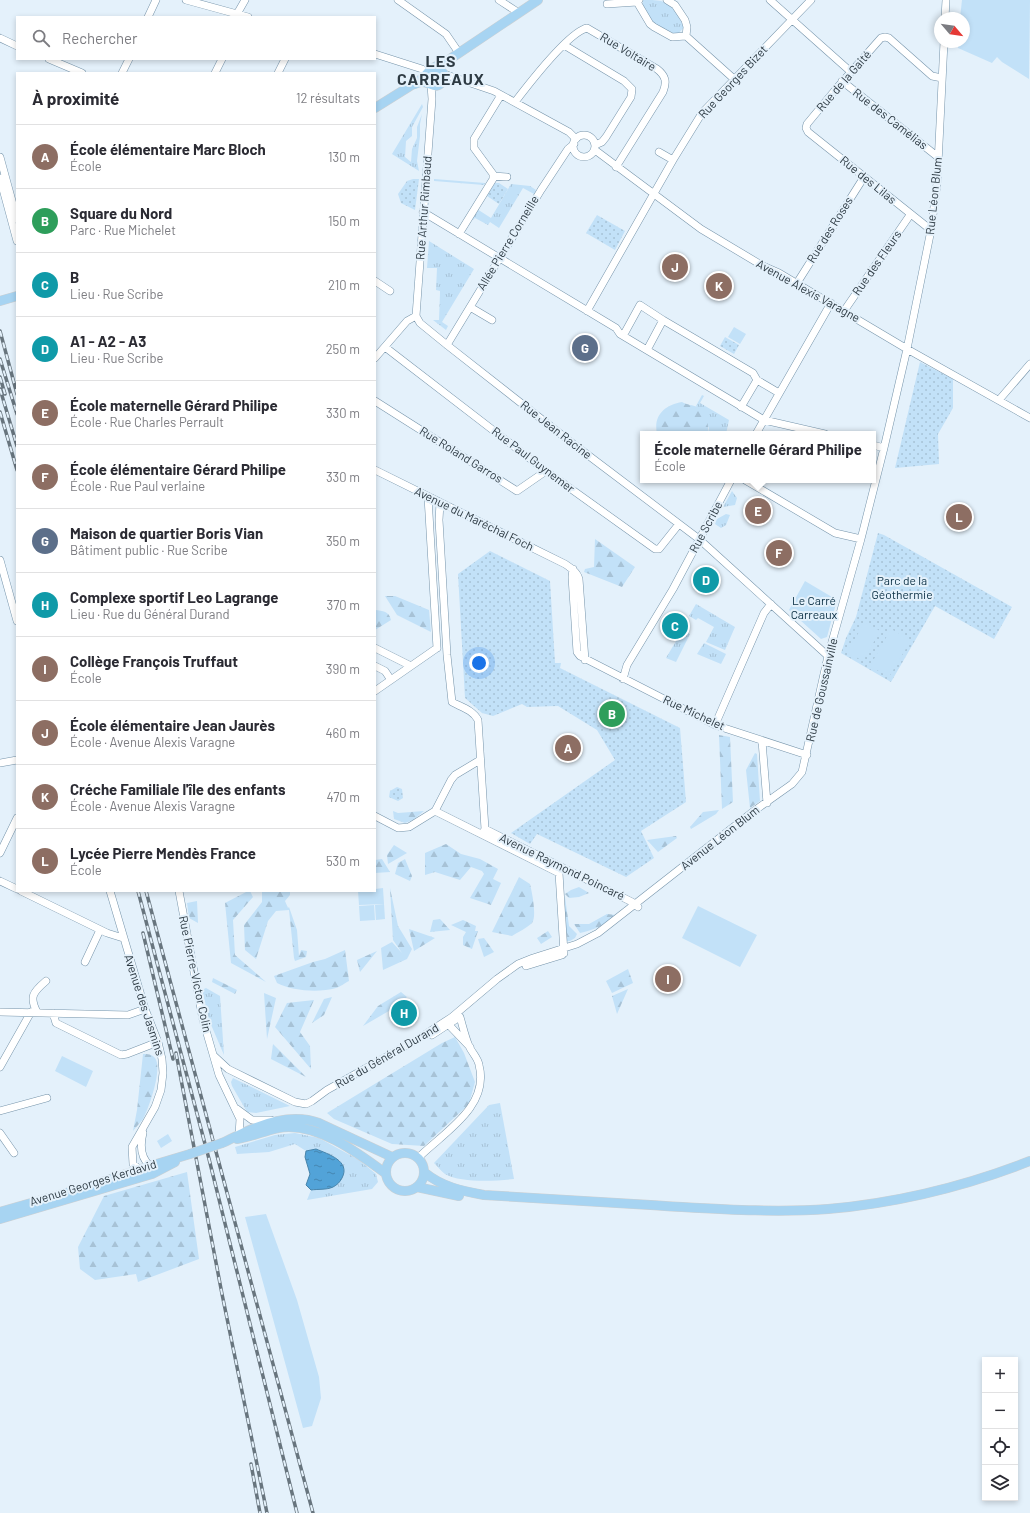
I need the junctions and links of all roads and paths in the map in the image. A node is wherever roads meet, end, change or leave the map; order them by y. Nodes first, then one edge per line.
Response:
1 (156, 0) edge
2 (186, 0) edge
3 (245, 0) edge
4 (398, 0) edge
5 (499, 0) edge
6 (538, 0) edge
7 (667, 0) edge
8 (770, 0) edge
9 (811, 0) edge
10 (946, 0) edge
11 (638, 1) edge
12 (607, 4) dead end
13 (945, 12) edge
14 (519, 14) junction
15 (148, 16) edge
16 (243, 16) edge
17 (792, 20) junction
18 (686, 36) junction
19 (0, 38) edge
20 (564, 45) junction
21 (16, 46) edge
22 (944, 48) edge
23 (459, 53) junction
24 (376, 54) edge
25 (51, 60) edge
26 (128, 60) edge
27 (221, 60) edge
28 (284, 60) edge
29 (450, 60) junction
30 (80, 72) edge
31 (122, 72) edge
32 (215, 72) edge
33 (278, 72) edge
34 (428, 72) junction
35 (851, 72) junction
36 (444, 74) junction
37 (942, 78) junction
38 (734, 79) junction
39 (842, 82) junction
40 (412, 85) junction
41 (436, 85) junction
42 (500, 95) junction
43 (515, 102) junction
44 (376, 107) edge
45 (806, 128) joint
46 (575, 141) junction
47 (595, 148) junction
48 (659, 152) dead end
49 (0, 157) edge
50 (938, 157) junction
51 (673, 160) junction
52 (616, 167) junction
53 (493, 176) junction
54 (507, 177) dead end
55 (864, 177) junction
56 (0, 178) edge
57 (654, 193) junction
58 (423, 212) junction
59 (16, 215) edge
60 (910, 215) junction
61 (931, 230) junction
62 (459, 234) junction
63 (16, 237) edge
64 (499, 258) junction
65 (376, 282) edge
66 (797, 283) junction
67 (390, 291) dead end
68 (16, 297) edge
69 (4, 300) edge
70 (831, 303) junction
71 (470, 307) junction
72 (587, 311) junction
73 (844, 311) junction
74 (416, 316) junction
75 (492, 320) dead end
76 (664, 320) junction
77 (623, 336) junction
78 (447, 345) junction
79 (385, 347) junction
80 (907, 349) junction
81 (647, 350) junction
82 (376, 357) edge
83 (1030, 364) edge
84 (757, 380) junction
85 (779, 393) junction
86 (999, 400) junction
87 (376, 402) edge
88 (741, 407) junction
89 (1030, 418) edge
90 (764, 420) junction
91 (758, 431) edge
92 (811, 431) edge
93 (876, 447) edge
94 (884, 448) junction
95 (376, 471) edge
96 (546, 471) junction
97 (876, 480) edge
98 (729, 483) edge
99 (750, 483) edge
100 (875, 483) edge
101 (428, 497) junction
102 (440, 503) junction
103 (679, 524) junction
104 (699, 539) junction
105 (861, 539) junction
106 (0, 560) edge
107 (573, 569) joint
108 (771, 604) junction
109 (16, 617) edge
110 (376, 648) edge
111 (437, 648) junction
112 (447, 655) junction
113 (828, 656) junction
114 (411, 666) junction
115 (376, 667) edge
116 (623, 679) junction
117 (391, 680) junction
118 (376, 690) edge
119 (715, 724) junction
120 (762, 740) junction
121 (807, 755) junction
122 (16, 760) edge
123 (480, 760) junction
124 (0, 763) edge
125 (801, 774) joint
126 (766, 803) junction
127 (435, 811) junction
128 (376, 817) edge
129 (16, 820) edge
130 (484, 831) junction
131 (0, 853) edge
132 (561, 871) junction
133 (0, 881) edge
134 (16, 889) edge
135 (23, 892) edge
136 (110, 892) edge
137 (179, 892) edge
138 (637, 905) junction
139 (100, 930) junction
140 (123, 938) junction
141 (564, 952) junction
142 (85, 962) dead end
143 (46, 981) dead end
144 (145, 1009) junction
145 (0, 1012) edge
146 (34, 1012) junction
147 (53, 1013) junction
148 (460, 1017) junction
149 (451, 1022) junction
150 (158, 1042) junction
151 (470, 1047) junction
152 (214, 1056) junction
153 (0, 1067) edge
154 (228, 1069) junction
155 (219, 1072) junction
156 (228, 1092) junction
157 (47, 1098) dead end
158 (235, 1106) junction
159 (0, 1111) edge
160 (295, 1118) junction
161 (240, 1119) junction
162 (144, 1128) junction
163 (253, 1129) junction
164 (265, 1132) junction
165 (0, 1133) edge
166 (239, 1135) junction
167 (225, 1142) junction
168 (14, 1153) dead end
169 (392, 1157) junction
170 (418, 1158) junction
171 (1030, 1161) edge
172 (149, 1167) junction
173 (139, 1169) junction
174 (424, 1172) junction
175 (386, 1173) junction
176 (122, 1184) junction
177 (417, 1187) junction
178 (484, 1195) junction
179 (0, 1212) edge
180 (0, 1219) edge

1 - 15 street
2 - 16 street
3 - 16 street
4 - 23 street
5 - 14 street
6 - 14 main road
7 - 18 street
8 - 17 street
9 - 17 street, Rue Georges Bizet
10 - 13 street
11 - 12 street
11 - 18 street
14 - 23 main road
17 - 35 street
17 - 38 street, Rue Georges Bizet
18 - 38 street
19 - 21 street
20 - 43 street, Rue Voltaire
20 - 47 street
20 - 52 street, Rue Voltaire
22 - 37 street, Rue Léon Blum
23 - 29 main road
24 - 34 street
25 - 30 street
26 - 31 street
27 - 32 street
28 - 33 street
29 - 34 main road
29 - 36 main road
34 - 36 main road
34 - 40 main road
34 - 41 main road
35 - 37 street, Rue de la Gaité
35 - 39 street, Rue de la Gaité
36 - 41 main road
36 - 42 street
37 - 50 street, Rue Léon Blum
38 - 51 street, Rue Georges Bizet
39 - 45 street, Rue de la Gaité
39 - 50 street, Rue des Camélias
40 - 41 main road
40 - 44 main road
41 - 42 street
41 - 58 street, Rue Arthur Rimbaud
42 - 43 street
42 - 53 street
43 - 46 street
45 - 55 street, Rue des Lilas
46 - 47 street, Avenue Alexis Varagne
46 - 47 street
46 - 64 street, Allée Pierre Corneille
47 - 52 street, Avenue Alexis Varagne
48 - 51 street
49 - 59 street
50 - 61 street, Rue Léon Blum
51 - 57 street, Rue Georges Bizet
52 - 57 street, Avenue Alexis Varagne
53 - 54 street
53 - 62 street
55 - 60 street, Rue des Lilas
55 - 66 street, Rue des Roses
56 - 63 street
57 - 66 street, Avenue Alexis Varagne
57 - 72 street, Rue Georges Bizet
58 - 62 street
58 - 74 street, Rue Arthur Rimbaud
60 - 61 street, Rue des Lilas
60 - 73 street, Rue des Fleurs
61 - 80 street, Rue Léon Blum
62 - 64 street
64 - 71 street, Allée Pierre Corneille
64 - 72 street
65 - 67 street
66 - 70 street, Avenue Alexis Varagne
68 - 69 main road
70 - 73 street, Avenue Alexis Varagne
70 - 85 street
71 - 75 street
71 - 78 street, Allée Pierre Corneille
72 - 77 street
73 - 80 street, Avenue Alexis Varagne
74 - 78 street, Rue Jean Racine
74 - 79 street
76 - 77 street
76 - 81 street
76 - 84 street
77 - 81 street
78 - 103 street, Rue Jean Racine
79 - 82 street
79 - 96 street, Rue Paul Guynemer
80 - 86 street, Avenue Alexis Varagne
80 - 94 street, Rue de Goussainville
81 - 88 street
83 - 86 street
84 - 85 street
84 - 88 street
85 - 90 street
86 - 89 street, Avenue Alexis Varagne
87 - 96 street, Rue Roland Garros
88 - 90 street
90 - 91 street
90 - 92 street
93 - 94 street
94 - 97 street, Rue de Goussainville
95 - 101 street, Avenue du Maréchal Foch
96 - 103 street, Rue Paul Guynemer
98 - 104 street, Rue Scribe
99 - 105 street
100 - 105 street, Rue de Goussainville
101 - 102 street, Avenue du Maréchal Foch
101 - 111 street
102 - 107 street, Avenue du Maréchal Foch
102 - 112 street
103 - 104 street, Rue Jean Racine
104 - 108 street, Rue Jean Racine
104 - 116 street, Rue Scribe
105 - 113 street, Rue de Goussainville
106 - 109 street
107 - 116 street, Rue Michelet
108 - 113 street, Rue Jean Racine
108 - 119 street
110 - 114 street
111 - 112 street
111 - 114 street
112 - 123 street
113 - 121 street, Rue de Goussainville
114 - 117 street
115 - 117 street
116 - 119 street, Rue Michelet
117 - 118 street
119 - 120 street, Rue Michelet
120 - 121 street, Rue Michelet
120 - 126 street
121 - 125 street, Rue de Goussainville
122 - 124 street
123 - 127 street
123 - 130 street
125 - 126 street, Avenue Léon Blum
126 - 138 street, Avenue Léon Blum
127 - 128 street
127 - 130 street, Avenue Raymond Poincaré
129 - 131 street
130 - 132 street, Avenue Raymond Poincaré
132 - 138 street, Avenue Raymond Poincaré
132 - 141 street
133 - 134 street
135 - 139 street
136 - 140 street, Avenue des Jasmins
137 - 152 street, Rue Pierre-Victor Colin
138 - 141 street, Avenue Léon Blum
139 - 140 street
139 - 142 street
140 - 144 street, Avenue des Jasmins
141 - 148 street, Avenue Léon Blum
141 - 149 street, Avenue Léon Blum
143 - 146 street
144 - 147 street
144 - 150 street, Avenue des Jasmins
145 - 146 street
146 - 147 street
146 - 153 street
147 - 150 street
148 - 149 street
148 - 151 street
149 - 151 street
149 - 154 street, Rue du Général Durand
150 - 162 street, Avenue des Jasmins
151 - 170 street
152 - 154 street
152 - 155 street, Rue Pierre-Victor Colin
154 - 155 street
154 - 156 street, Rue Pierre-Victor Colin
155 - 156 street, Rue Pierre-Victor Colin
156 - 158 street, Rue Pierre-Victor Colin
157 - 159 street
158 - 160 street, Rue Pierre-Victor Colin
158 - 161 street, Rue Pierre-Victor Colin
160 - 163 main road
160 - 169 main road
161 - 163 street
161 - 166 street, Rue Pierre-Victor Colin
162 - 172 street
162 - 173 street, Avenue des Jasmins
163 - 164 street
163 - 166 main road
164 - 167 main road
164 - 175 main road
165 - 168 street
166 - 167 main road
167 - 172 main road, bridge
169 - 170 main road
169 - 175 main road
170 - 174 main road
171 - 178 main road
172 - 173 main road, Avenue Georges Kerdavid
172 - 176 main road, Avenue Georges Kerdavid
173 - 176 street
173 - 179 main road, Avenue Georges Kerdavid
174 - 177 main road
174 - 178 main road
175 - 177 main road
176 - 180 main road, Avenue Georges Kerdavid
177 - 178 main road

